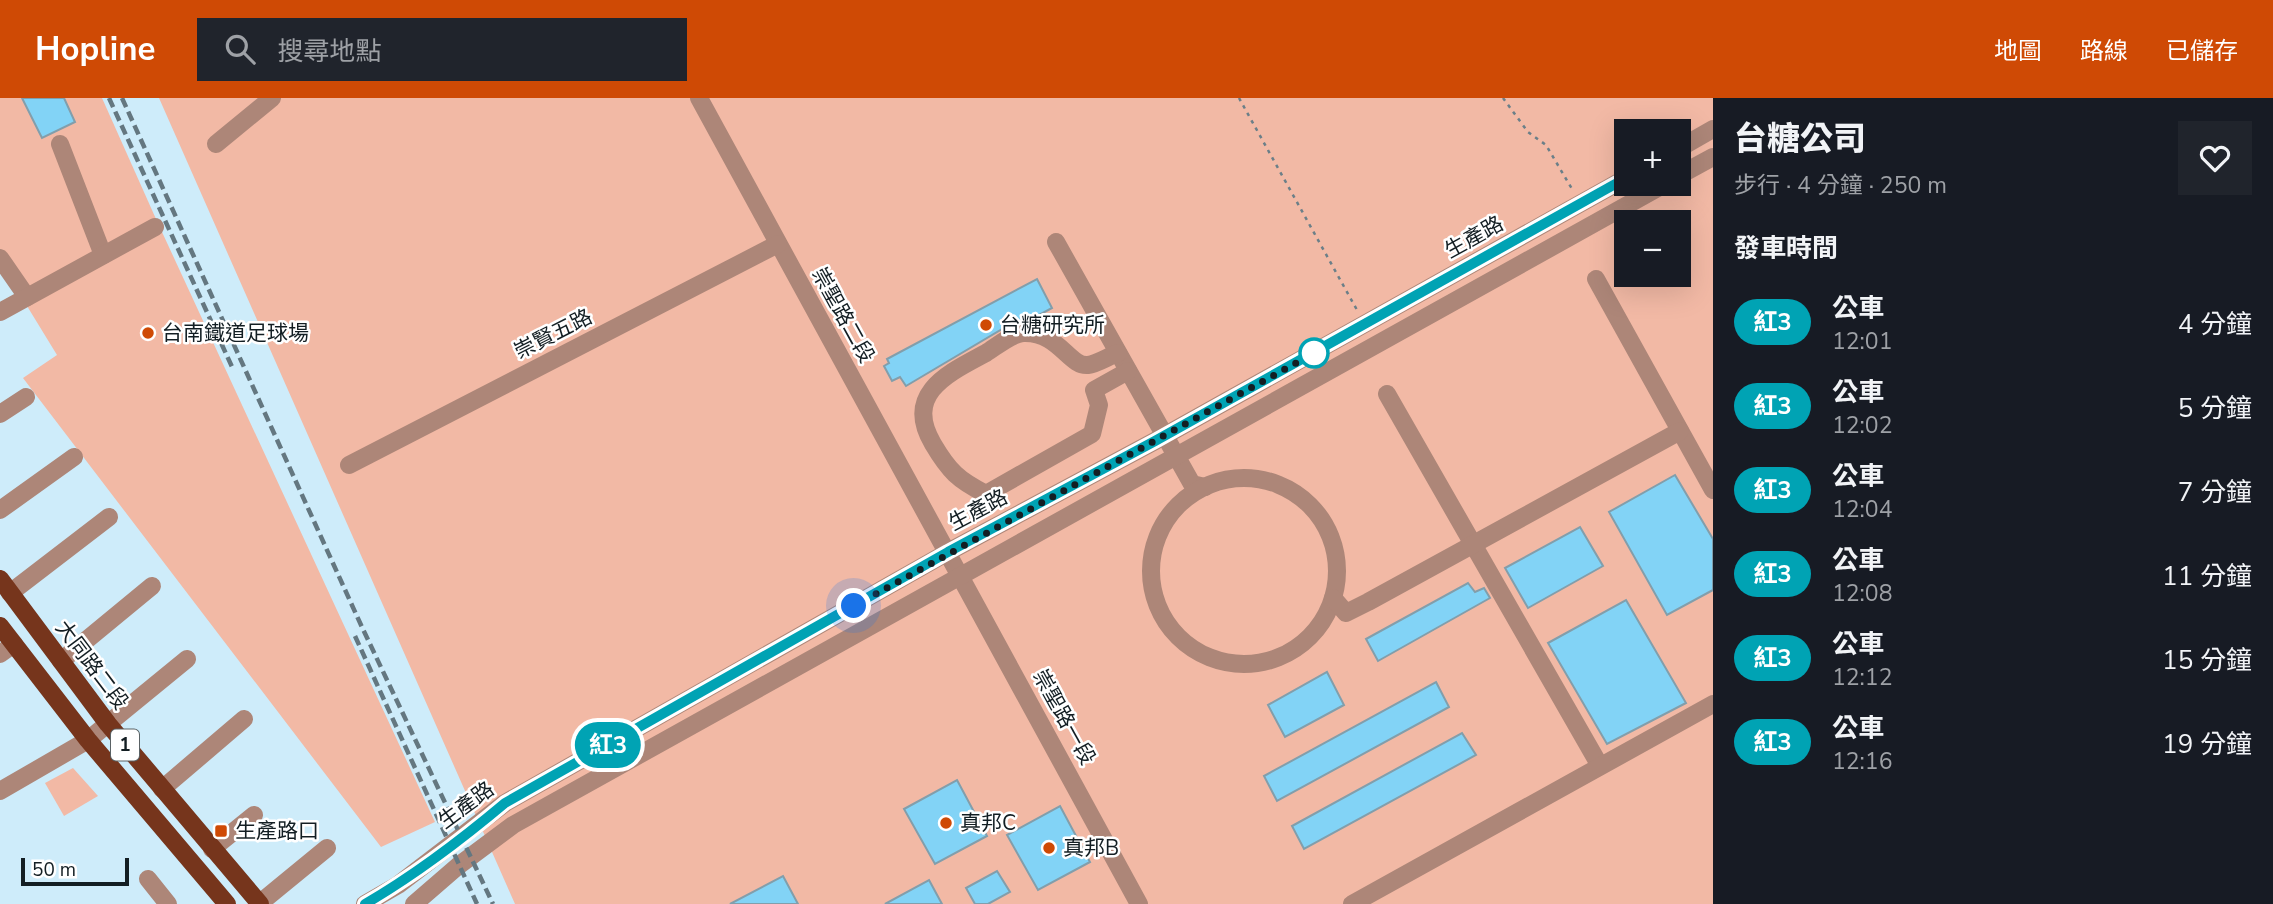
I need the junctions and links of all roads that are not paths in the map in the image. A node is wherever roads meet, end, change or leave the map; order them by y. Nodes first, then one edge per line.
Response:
1 (272, 98) edge
2 (699, 98) edge
3 (1713, 129) edge
4 (1691, 142) edge
5 (60, 144) dead end
6 (216, 144) dead end
7 (1713, 157) edge
8 (1691, 169) edge
9 (1614, 185) edge
10 (1643, 196) edge
11 (155, 227) dead end
12 (1056, 242) dead end
13 (778, 244) junction
14 (103, 256) junction
15 (0, 258) edge
16 (1596, 279) dead end
17 (27, 297) junction
18 (0, 313) edge
19 (1118, 353) junction
20 (1076, 363) junction
21 (1128, 371) junction
22 (1094, 390) junction
23 (1387, 394) dead end
24 (26, 397) dead end
25 (0, 414) edge
26 (1680, 431) junction
27 (1166, 435) junction
28 (1178, 454) junction
29 (74, 457) dead end
30 (349, 465) dead end
31 (1205, 487) junction
32 (1713, 490) edge
33 (0, 510) edge
34 (109, 517) dead end
35 (1474, 544) junction
36 (948, 552) junction
37 (960, 574) junction
38 (5, 586) edge
39 (152, 586) dead end
40 (1333, 598) junction
41 (0, 626) edge
42 (7, 649) edge
43 (187, 660) dead end
44 (61, 661) junction
45 (1713, 704) edge
46 (244, 719) dead end
47 (108, 724) junction
48 (88, 740) junction
49 (1600, 766) junction
50 (162, 789) junction
51 (0, 791) edge
52 (254, 815) dead end
53 (327, 848) dead end
54 (212, 849) junction
55 (148, 879) dead end
56 (1132, 902) edge
57 (167, 904) edge
58 (227, 904) edge
59 (260, 904) edge
60 (365, 904) edge
61 (414, 904) edge
62 (1352, 904) edge

1 - 6 street
2 - 13 street, 崇聖路二段
3 - 4 street
5 - 14 street
7 - 8 street
9 - 27 street, 生產路
10 - 28 street, 生產路
11 - 14 street
12 - 19 street
13 - 30 street, 崇賢五路
13 - 36 street, 崇聖路二段
14 - 17 street
15 - 17 street
16 - 26 street
17 - 18 street
19 - 20 street
19 - 21 street
20 - 22 street
20 - 22 street
21 - 22 street
21 - 27 street
23 - 35 street
24 - 25 street
26 - 32 street
26 - 35 street
27 - 28 street
27 - 36 street, 生產路
28 - 31 street
28 - 37 street, 生產路
29 - 33 street
31 - 40 street
31 - 40 street
34 - 38 street
35 - 40 street
35 - 49 street
36 - 37 street, 崇聖路一段
36 - 60 street, 生產路
37 - 56 street, 崇聖路一段
37 - 61 street, 生產路
38 - 44 main road, 大同路二段 / 1
39 - 44 street
41 - 42 main road, 1
42 - 48 main road, 1
43 - 47 street
44 - 47 main road, 大同路二段 / 1
45 - 49 street
46 - 50 street
47 - 48 street
47 - 50 main road, 大同路二段 / 1
48 - 51 street
48 - 58 main road, 1
49 - 62 street
50 - 54 main road, 大同路二段 / 1
52 - 54 street
53 - 59 street
54 - 59 main road, 大同路二段 / 1
55 - 57 street

